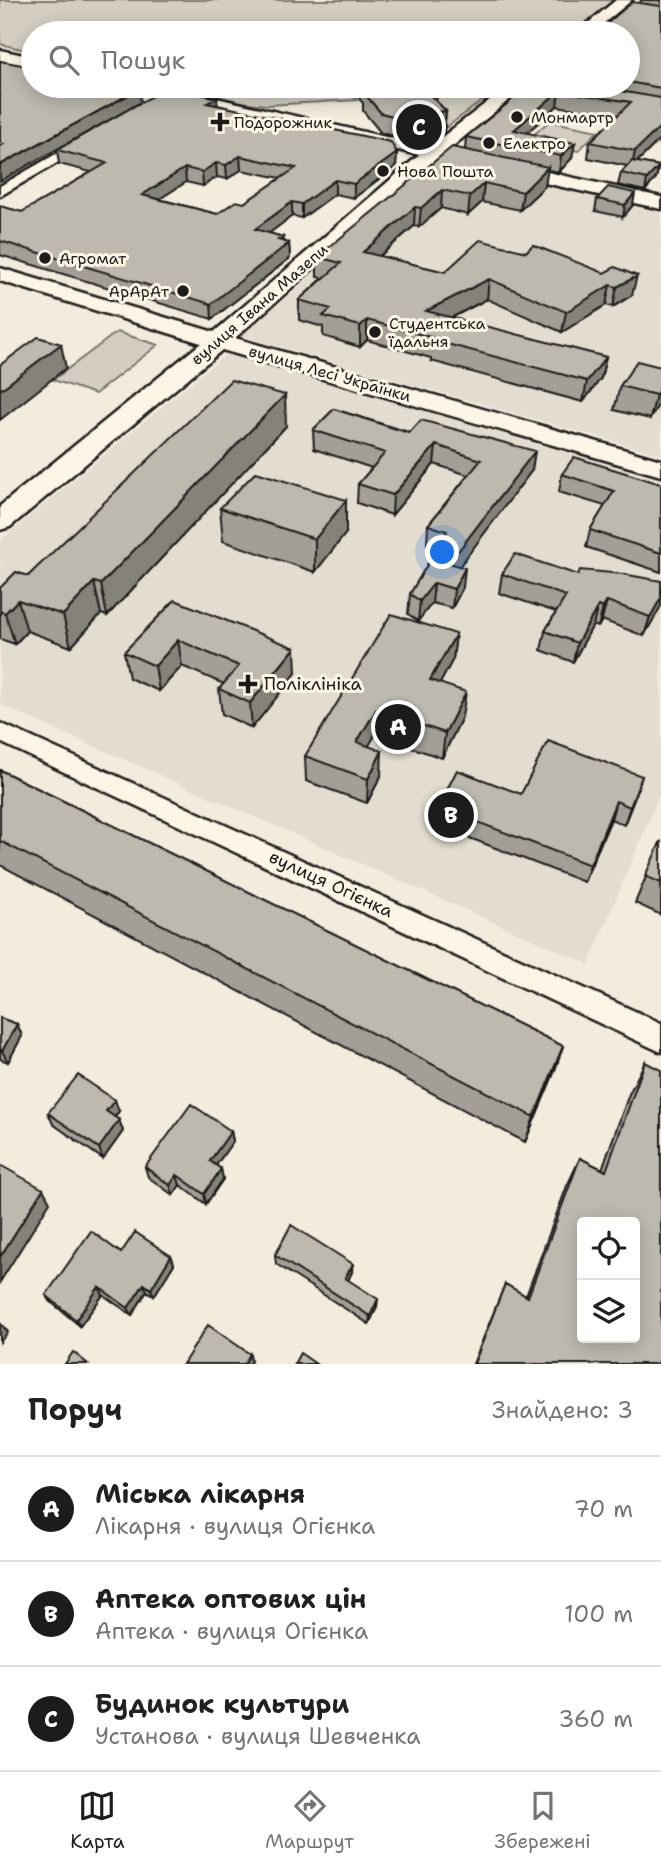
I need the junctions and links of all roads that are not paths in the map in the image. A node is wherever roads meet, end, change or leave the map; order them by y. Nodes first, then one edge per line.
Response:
1 (622, 6) edge
2 (600, 21) edge
3 (0, 55) edge
4 (21, 59) edge
5 (160, 98) edge
6 (201, 98) edge
7 (503, 98) edge
8 (149, 105) edge
9 (92, 138) edge
10 (433, 153) junction
11 (0, 192) edge
12 (661, 203) edge
13 (0, 274) edge
14 (218, 341) junction
15 (661, 468) edge
16 (0, 521) edge
17 (0, 732) edge
18 (661, 1038) edge

1 - 2 street
3 - 4 street
5 - 8 street
6 - 10 street
7 - 10 street, вулиця Івана Мазепи
9 - 11 street
10 - 12 street
10 - 14 street, вулиця Івана Мазепи
13 - 14 street, вулиця Лесі Українки
14 - 15 street, вулиця Лесі Українки
14 - 16 street, вулиця Івана Мазепи
17 - 18 street, вулиця Огієнка

